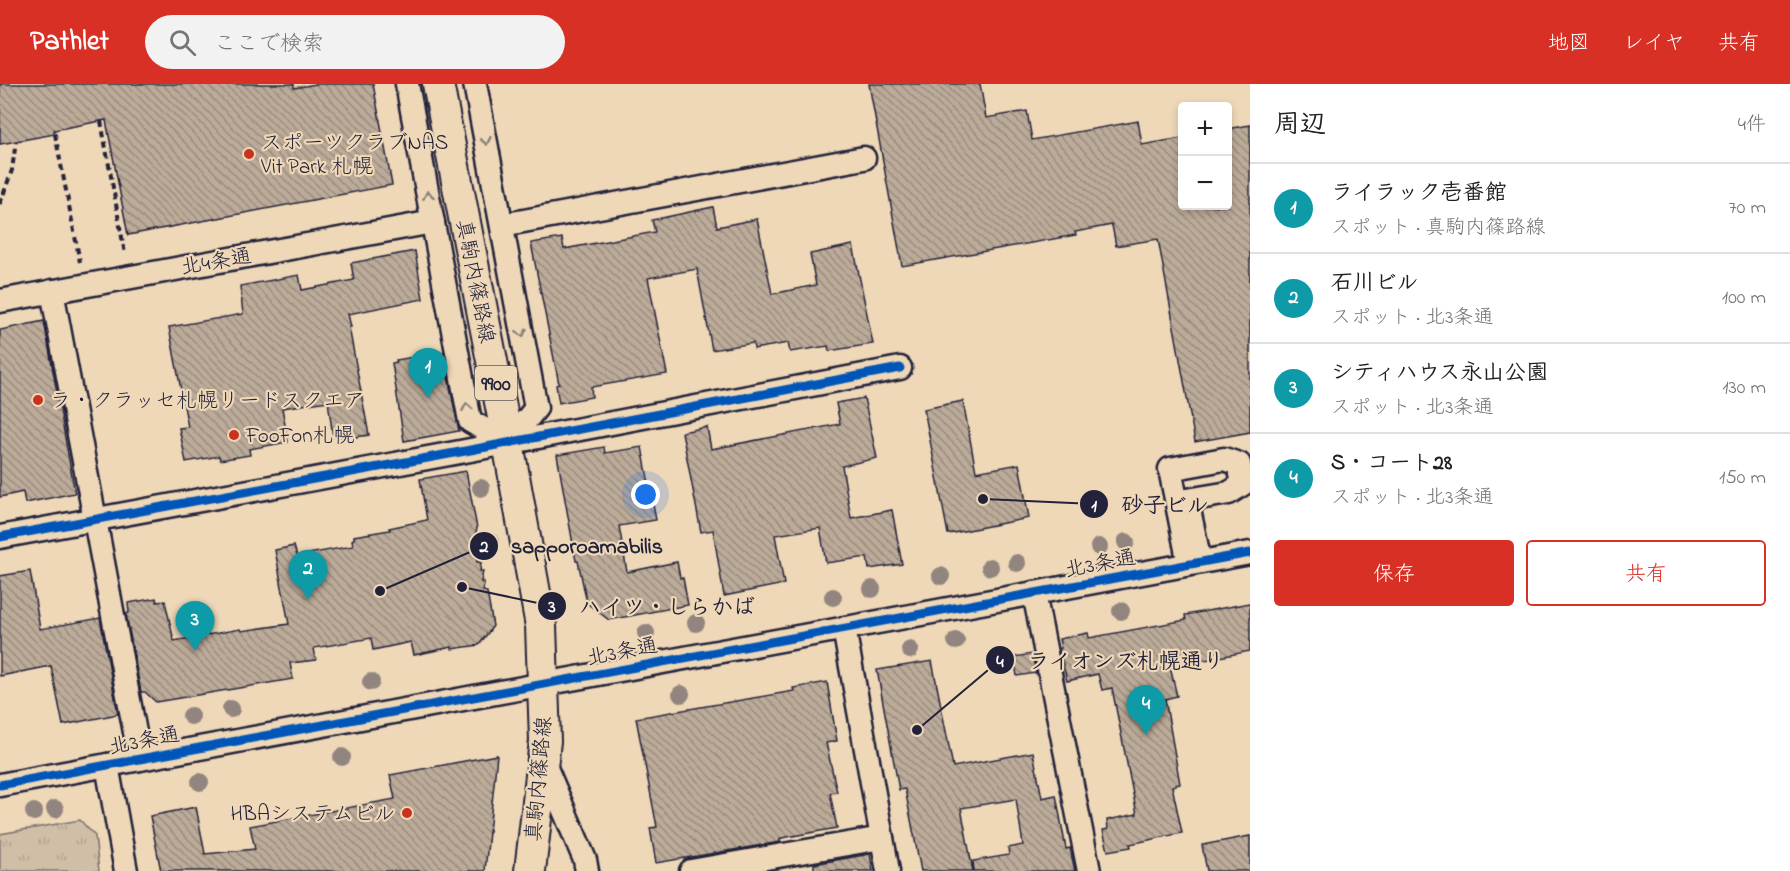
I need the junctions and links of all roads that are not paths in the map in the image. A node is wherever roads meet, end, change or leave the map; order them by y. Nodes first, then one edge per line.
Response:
1 (408, 84) edge
2 (438, 84) edge
3 (475, 84) edge
4 (864, 158) dead end
5 (433, 222) junction
6 (502, 225) junction
7 (52, 291) junction
8 (0, 301) edge
9 (900, 368) dead end
10 (508, 443) junction
11 (94, 519) junction
12 (0, 537) edge
13 (1250, 553) edge
14 (1194, 563) junction
15 (1034, 593) junction
16 (844, 628) junction
17 (544, 684) junction
18 (140, 759) junction
19 (543, 761) junction
20 (107, 765) junction
21 (0, 785) edge
22 (882, 838) junction
23 (126, 871) edge
24 (530, 871) edge
25 (587, 871) edge
26 (691, 871) edge
27 (888, 871) edge
28 (1089, 871) edge

5 -> 1 street
2 - 10 main road, 真駒内篠路線 / 9900
3 -> 6 street
4 - 6 street
5 - 7 street, 北4条通
10 -> 5 street
6 -> 10 street
7 - 8 street, 北4条通
7 - 11 street
9 - 10 street
10 - 11 street
10 - 17 main road, 真駒内篠路線 / 9900
11 - 12 street
11 - 18 street
13 - 14 street, 北3条通
14 - 14 street
14 - 15 street, 北3条通
15 - 16 street, 北3条通
15 - 28 street
16 - 17 street, 北3条通
16 - 22 street
17 - 18 street, 北3条通
17 - 19 main road, 真駒内篠路線 / 9900
18 - 20 street, 北3条通
19 - 24 main road, 真駒内篠路線 / 9900
19 - 25 street
20 - 21 street, 北3条通
20 - 23 street
22 - 26 street
22 - 27 street

